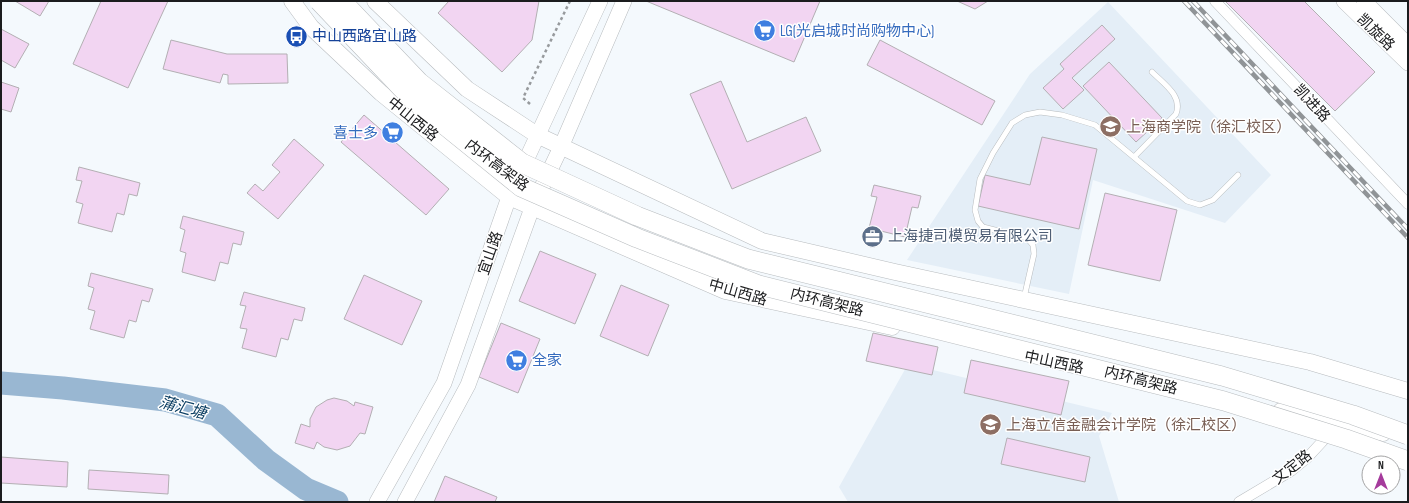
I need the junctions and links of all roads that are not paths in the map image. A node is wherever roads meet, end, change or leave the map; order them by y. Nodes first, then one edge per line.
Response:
1 (292, 1) edge
2 (319, 1) edge
3 (342, 1) edge
4 (375, 1) edge
5 (600, 1) edge
6 (624, 1) edge
7 (1215, 1) edge
8 (1364, 1) edge
9 (1346, 2) edge
10 (1408, 45) edge
11 (1408, 63) edge
12 (1152, 72) dead end
13 (537, 135) junction
14 (561, 147) junction
15 (1135, 156) junction
16 (1238, 175) dead end
17 (509, 198) junction
18 (1408, 204) edge
19 (532, 208) junction
20 (1024, 300) junction
21 (1408, 391) edge
22 (1339, 423) junction
23 (1408, 436) edge
24 (1408, 439) edge
25 (1408, 461) edge
26 (407, 497) edge
27 (377, 502) edge
28 (1239, 502) edge

1 - 17 main road, 中山西路
2 - 25 highway, 内环高架路, bridge
3 - 23 highway, 内环高架路, bridge
4 - 13 main road
5 - 13 main road, 宜山路
6 - 14 main road, 宜山路
7 - 18 street, 凯进路
8 - 10 main road, 凯旋路
9 - 11 main road, 凯旋路
12 - 15 lane
13 - 14 main road
13 - 17 main road, 宜山路
14 - 19 main road, 宜山路
14 - 20 main road
15 - 16 lane
15 - 20 lane
17 - 19 main road, 中山西路
17 - 27 main road, 宜山路
19 - 22 main road, 中山西路
19 - 26 main road, 宜山路
20 - 21 main road
22 - 24 main road, 中山西路
22 - 28 street, 文定路

